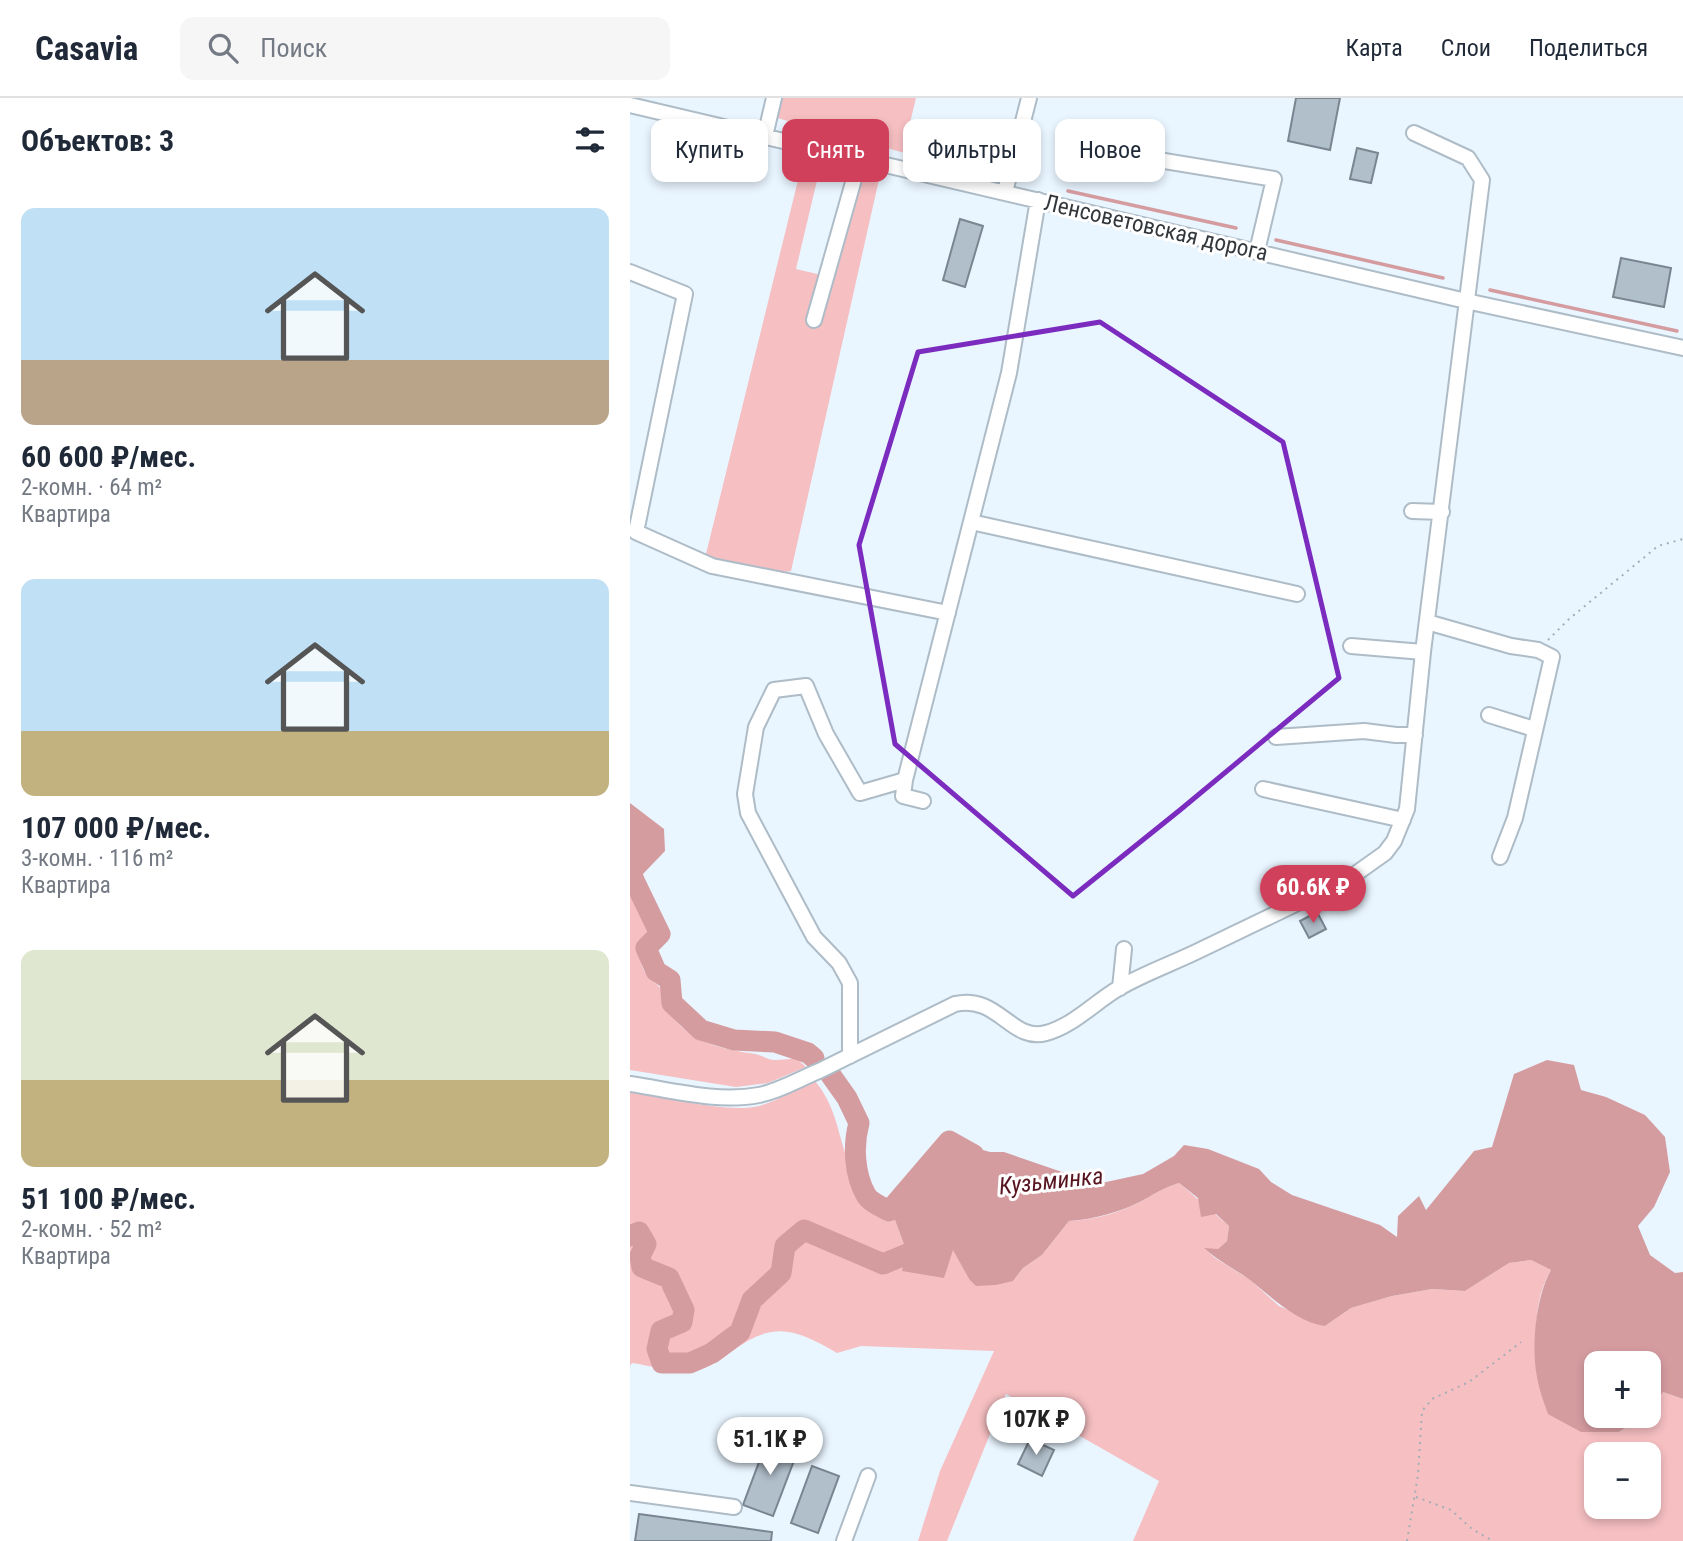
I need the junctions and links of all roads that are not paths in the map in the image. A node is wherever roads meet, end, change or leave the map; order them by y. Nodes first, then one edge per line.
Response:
1 (774, 98) edge
2 (1029, 98) edge
3 (631, 110) edge
4 (677, 119) edge
5 (768, 123) edge
6 (1413, 133) dead end
7 (1165, 161) edge
8 (889, 165) edge
9 (853, 182) edge
10 (1005, 192) junction
11 (1038, 200) junction
12 (1256, 251) junction
13 (630, 272) edge
14 (1466, 301) junction
15 (814, 320) dead end
16 (1683, 348) edge
17 (1412, 511) dead end
18 (1442, 512) junction
19 (971, 522) junction
20 (1297, 594) dead end
21 (948, 613) junction
22 (1427, 622) junction
23 (1351, 646) dead end
24 (1423, 652) junction
25 (1489, 715) dead end
26 (1534, 729) junction
27 (1415, 735) junction
28 (1276, 737) dead end
29 (905, 780) junction
30 (1263, 789) dead end
31 (923, 801) dead end
32 (1404, 820) junction
33 (1500, 857) dead end
34 (1124, 949) dead end
35 (1120, 988) junction
36 (850, 1056) junction
37 (630, 1084) edge
38 (868, 1476) dead end
39 (630, 1493) edge
40 (734, 1507) dead end
41 (844, 1541) edge

1 - 5 street
2 - 10 street
3 - 4 street, Ленсоветовская дорога
6 - 14 street
7 - 12 street
8 - 10 street, Ленсоветовская дорога
9 - 15 street
10 - 11 street, Ленсоветовская дорога
11 - 12 street, Ленсоветовская дорога
11 - 19 street
12 - 14 street, Ленсоветовская дорога
13 - 21 street
14 - 16 street, Ленсоветовская дорога
14 - 18 street
17 - 18 street
18 - 22 street
19 - 20 street
19 - 21 street
21 - 29 street
22 - 24 street
22 - 26 street
23 - 24 street
24 - 27 street
25 - 26 street
26 - 33 street
27 - 28 street
27 - 32 street
29 - 31 street
29 - 36 street
30 - 32 street
32 - 35 street
34 - 35 street
35 - 36 street
36 - 37 street
38 - 41 street
39 - 40 street

